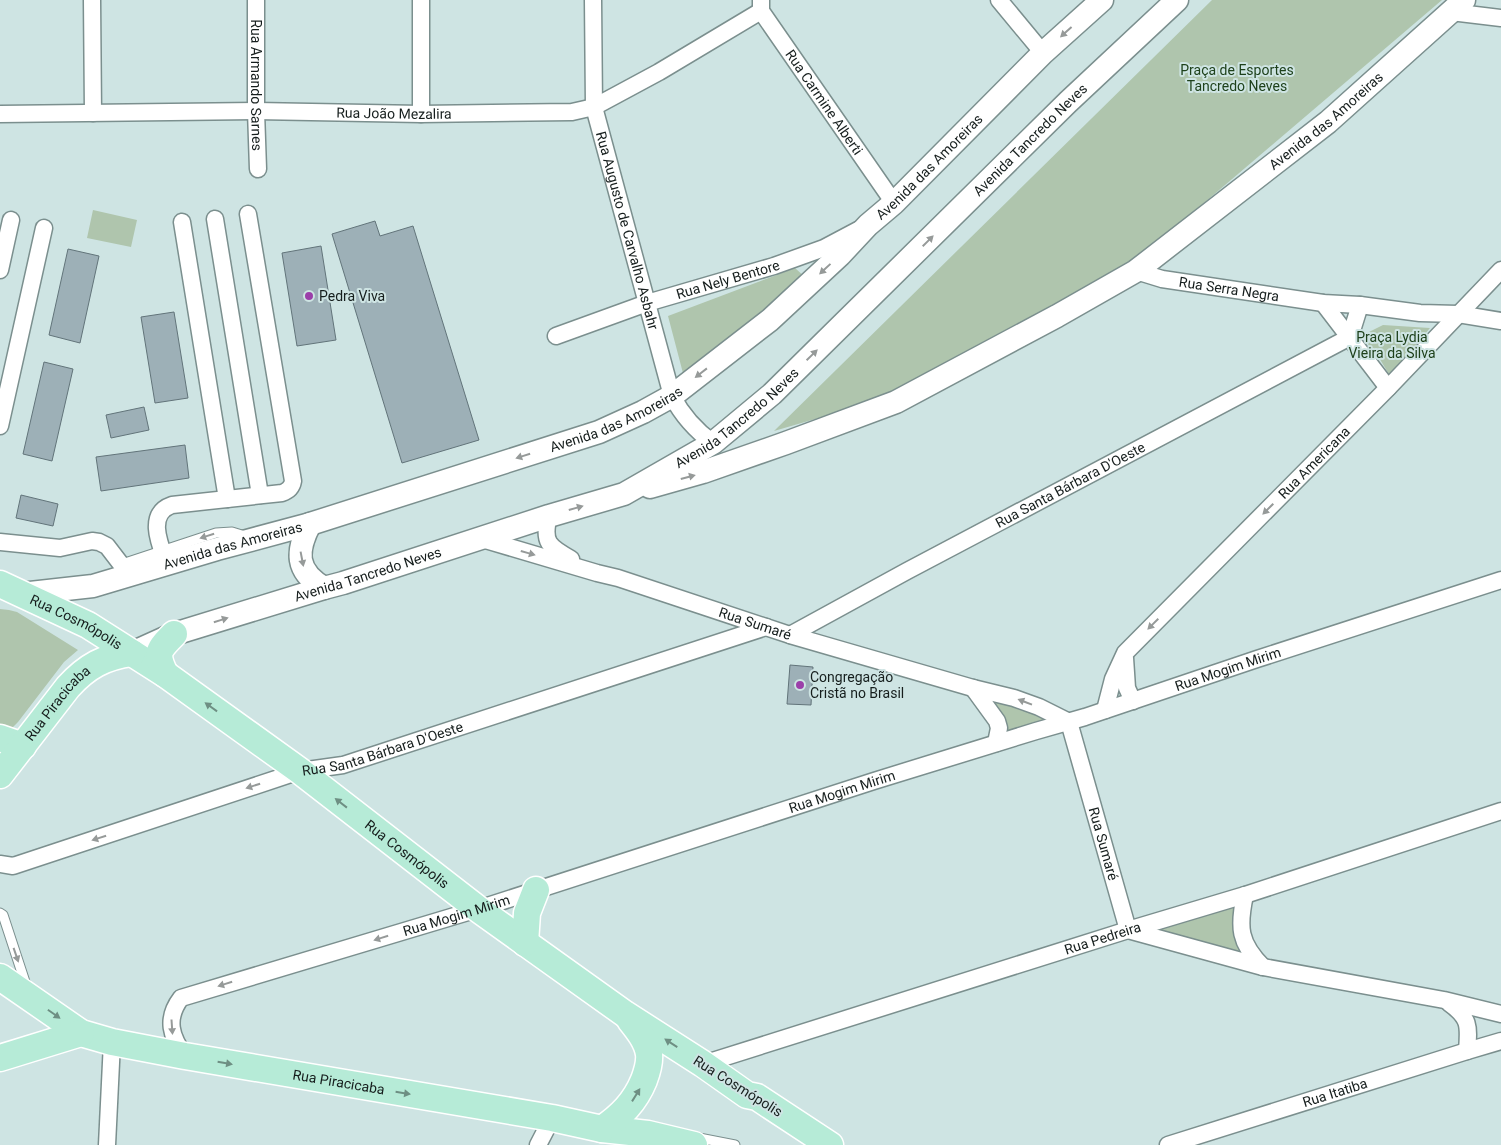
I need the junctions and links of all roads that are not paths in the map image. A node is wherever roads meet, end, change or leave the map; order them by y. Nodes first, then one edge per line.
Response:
1 (92, 0) edge
2 (256, 0) edge
3 (421, 0) edge
4 (593, 0) edge
5 (999, 0) edge
6 (1102, 0) edge
7 (1176, 0) edge
8 (761, 5) edge
9 (1457, 6) edge
10 (1501, 18) edge
11 (1043, 53) junction
12 (594, 107) junction
13 (256, 110) junction
14 (94, 113) junction
15 (0, 114) edge
16 (421, 114) junction
17 (258, 169) dead end
18 (894, 203) junction
19 (248, 214) dead end
20 (215, 219) dead end
21 (11, 220) dead end
22 (182, 222) dead end
23 (868, 225) junction
24 (44, 228) dead end
25 (0, 270) edge
26 (1501, 270) edge
27 (1136, 271) junction
28 (648, 303) junction
29 (1323, 303) junction
30 (1360, 305) junction
31 (1458, 314) junction
32 (1501, 321) edge
33 (556, 336) dead end
34 (1350, 338) junction
35 (1388, 388) junction
36 (672, 396) junction
37 (0, 426) edge
38 (713, 442) junction
39 (786, 443) junction
40 (260, 494) junction
41 (624, 494) junction
42 (227, 499) junction
43 (549, 516) junction
44 (310, 524) junction
45 (482, 539) junction
46 (0, 542) edge
47 (165, 557) junction
48 (126, 570) junction
49 (597, 573) junction
50 (1501, 580) edge
51 (324, 588) junction
52 (7, 592) edge
53 (766, 627) junction
54 (174, 634) junction
55 (790, 635) junction
56 (132, 653) junction
57 (1125, 653) junction
58 (165, 674) junction
59 (973, 688) junction
60 (1133, 701) junction
61 (1105, 710) junction
62 (1069, 722) junction
63 (12, 742) edge
64 (996, 743) junction
65 (300, 771) junction
66 (0, 776) edge
67 (1501, 811) edge
68 (4, 867) edge
69 (536, 890) junction
70 (1245, 895) junction
71 (478, 909) junction
72 (0, 914) edge
73 (1128, 930) junction
74 (525, 943) junction
75 (1263, 967) junction
76 (0, 976) edge
77 (30, 998) junction
78 (1444, 1000) junction
79 (625, 1014) junction
80 (1501, 1014) edge
81 (81, 1033) junction
82 (1501, 1041) edge
83 (112, 1042) junction
84 (1467, 1051) junction
85 (185, 1056) junction
86 (0, 1058) edge
87 (703, 1064) junction
88 (742, 1103) dead end
89 (552, 1118) junction
90 (602, 1129) junction
91 (648, 1134) junction
92 (822, 1140) edge
93 (107, 1145) edge
94 (538, 1145) edge
95 (694, 1145) edge
96 (735, 1145) edge
97 (1168, 1145) edge

1 - 14 street
2 - 13 street, Rua Armando Sarnes
3 - 16 street
4 - 12 street, Rua Augusto de Carvalho Asbahr
5 - 11 street
6 -> 11 main road, Avenida das Amoreiras
38 -> 7 main road, Avenida Tancredo Neves
8 - 12 street, Rua João Mezalira
8 - 18 street, Rua Carmine Alberti
9 - 10 street
9 - 27 main road, Avenida das Amoreiras
11 - 18 main road, Avenida das Amoreiras
12 - 16 street, Rua João Mezalira
12 - 28 street, Rua Augusto de Carvalho Asbahr
13 - 14 street, Rua João Mezalira
13 - 16 street, Rua João Mezalira
13 - 17 street, Rua Armando Sarnes
14 - 15 street, Rua João Mezalira
18 - 23 main road, Avenida das Amoreiras
19 - 40 street
20 - 40 street
21 - 25 street
22 - 42 street
23 - 28 street, Rua Nely Bentore
23 -> 36 main road, Avenida das Amoreiras
24 - 37 street
26 - 31 street, Rua Americana
27 - 29 street, Rua Serra Negra
27 - 39 main road, Avenida das Amoreiras
28 - 33 street, Rua Nely Bentore
28 - 36 street, Rua Augusto de Carvalho Asbahr
29 - 30 street, Rua Serra Negra
29 - 34 street
30 - 31 street, Rua Serra Negra
30 - 34 street
31 - 32 street, Rua Serra Negra
31 - 35 street, Rua Americana
34 - 35 street
34 - 55 street, Rua Santa Bárbara D'Oeste
35 -> 57 street, Rua Americana
36 - 38 street, Rua Augusto de Carvalho Asbahr
36 -> 44 main road, Avenida das Amoreiras
38 - 39 main road, Avenida das Amoreiras
38 - 41 main road, Avenida Tancredo Neves
41 -> 39 main road, Avenida das Amoreiras
40 - 42 street
43 -> 41 main road, Avenida Tancredo Neves
42 - 47 street
43 - 45 main road, Avenida Tancredo Neves
43 - 49 street, Rua Sumaré
44 -> 47 main road, Avenida das Amoreiras
44 -> 51 main road
45 -> 49 street, Rua Sumaré
45 - 51 main road, Avenida Tancredo Neves
46 - 48 street
47 - 48 main road, Avenida das Amoreiras
48 - 52 main road, Avenida das Amoreiras
49 - 53 street, Rua Sumaré
50 - 60 street, Rua Mogim Mirim
54 -> 51 main road, Avenida Tancredo Neves
52 - 56 main road, Rua Cosmópolis
53 - 55 street, Rua Sumaré
53 - 65 street, Rua Santa Bárbara D'Oeste
54 - 56 main road, Avenida Tancredo Neves
54 - 58 main road
55 - 59 street, Rua Sumaré
56 - 58 main road, Rua Cosmópolis
56 - 63 main road, Rua Piracicaba
57 - 60 street
57 - 61 street, Rua Americana
65 -> 58 main road, Rua Cosmópolis
62 -> 59 street, Rua Sumaré
59 - 64 street
60 - 61 street, Rua Mogim Mirim
61 - 62 street, Rua Mogim Mirim
62 - 64 street, Rua Mogim Mirim
62 - 73 street, Rua Sumaré
63 - 66 main road, Rua Piracicaba
64 - 69 street, Rua Mogim Mirim
65 -> 68 street, Rua Santa Bárbara D'Oeste
71 -> 65 main road, Rua Cosmópolis
67 - 70 street, Rua Pedreira
69 - 71 street, Rua Mogim Mirim
69 - 74 main road
70 - 73 street, Rua Pedreira
70 - 75 street
71 - 74 main road, Rua Cosmópolis
71 -> 85 street, Rua Mogim Mirim
72 -> 77 lane
73 - 75 street
73 - 87 street, Rua Pedreira
74 - 79 main road, Rua Cosmópolis
75 - 78 street
76 - 77 main road, Rua Piracicaba
77 -> 81 main road, Rua Piracicaba
78 - 80 street
78 - 84 street
87 -> 79 main road, Rua Cosmópolis
90 -> 79 main road
81 - 83 main road, Rua Piracicaba
81 - 86 main road
82 - 84 street, Rua Itatiba
83 - 85 main road, Rua Piracicaba
83 - 93 street
84 - 97 street, Rua Itatiba
85 -> 89 main road, Rua Piracicaba
87 - 88 lane
87 - 92 main road, Rua Cosmópolis
89 - 90 main road, Rua Piracicaba
89 - 94 street
90 - 91 main road, Rua Piracicaba
91 - 95 main road, Rua Piracicaba
91 - 96 lane

